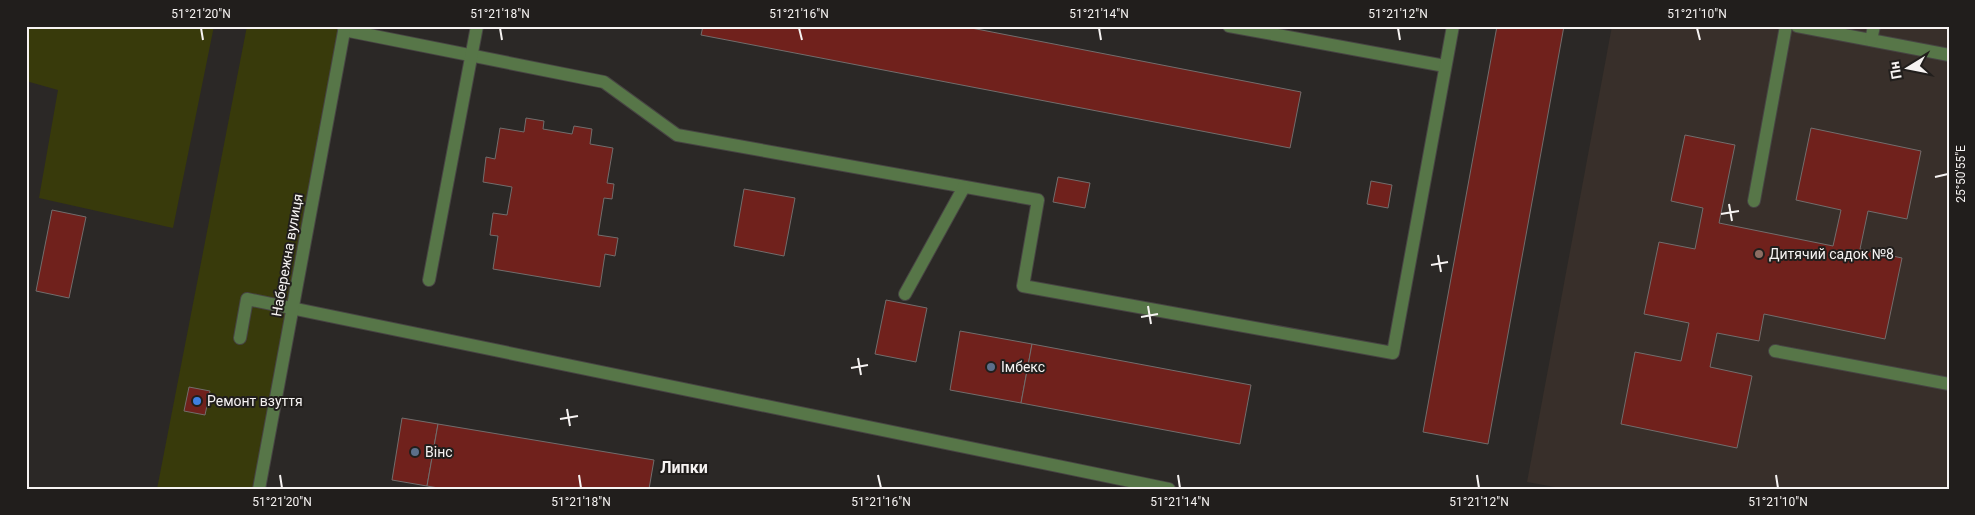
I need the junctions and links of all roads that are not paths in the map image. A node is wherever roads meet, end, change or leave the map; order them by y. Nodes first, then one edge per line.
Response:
1 (477, 26) edge
2 (1230, 26) edge
3 (1452, 26) edge
4 (1786, 26) edge
5 (1797, 26) edge
6 (1874, 26) edge
7 (344, 28) edge
8 (1871, 40) junction
9 (472, 55) junction
10 (1949, 55) edge
11 (1445, 66) junction
12 (964, 187) junction
13 (1754, 201) dead end
14 (429, 280) dead end
15 (905, 294) dead end
16 (293, 307) junction
17 (240, 338) dead end
18 (1775, 351) dead end
19 (1949, 384) edge
20 (259, 489) edge
21 (1169, 489) edge

1 - 9 street
2 - 11 street
3 - 11 street
4 - 13 street
5 - 8 street
6 - 8 street
7 - 9 street
7 - 16 street, Набережна вулиця
8 - 10 street
9 - 12 street
9 - 14 street
11 - 12 street
12 - 15 street
16 - 17 street
16 - 20 street, Набережна вулиця
16 - 21 street
18 - 19 street

